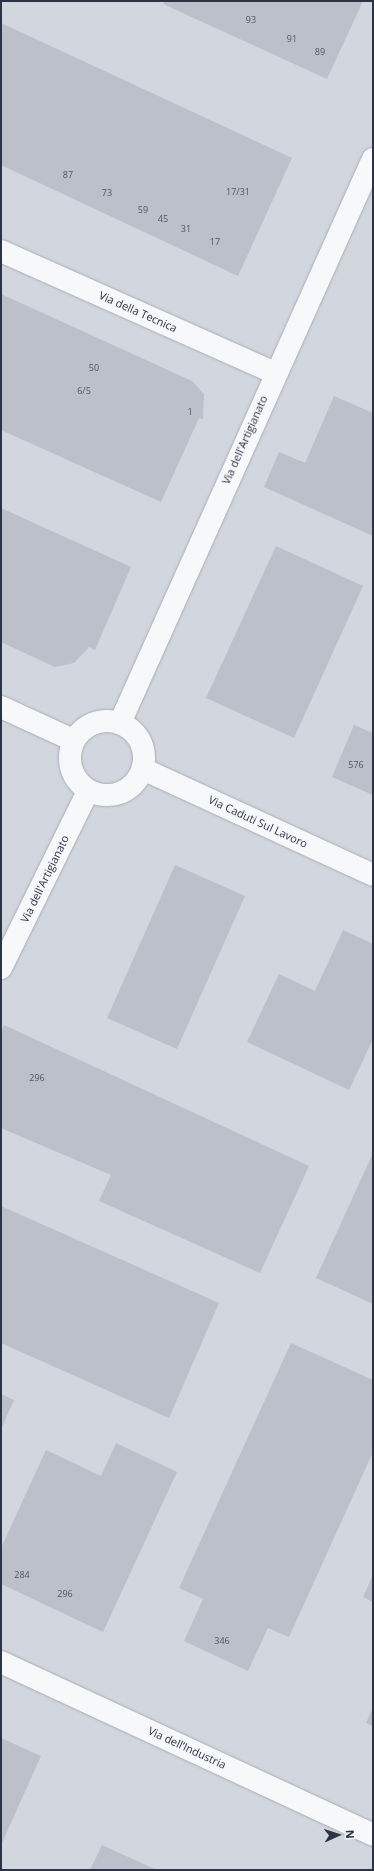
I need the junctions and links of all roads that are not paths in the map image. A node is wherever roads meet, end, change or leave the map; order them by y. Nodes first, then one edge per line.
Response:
1 (373, 159) edge
2 (1, 251) edge
3 (275, 373) junction
4 (1, 707) edge
5 (120, 723) junction
6 (74, 740) junction
7 (143, 769) junction
8 (88, 791) junction
9 (373, 875) edge
10 (1, 968) edge
11 (1, 1662) edge
12 (373, 1835) edge

1 - 3 street, Via dell'Artigianato
2 - 3 street, Via della Tecnica
3 - 5 street, Via dell'Artigianato
4 - 6 street
5 - 6 street
5 - 7 street
6 - 8 street
7 - 8 street
7 - 9 street, Via Caduti Sul Lavoro
8 - 10 street, Via dell'Artigianato
11 - 12 street, Via dell’Industria

